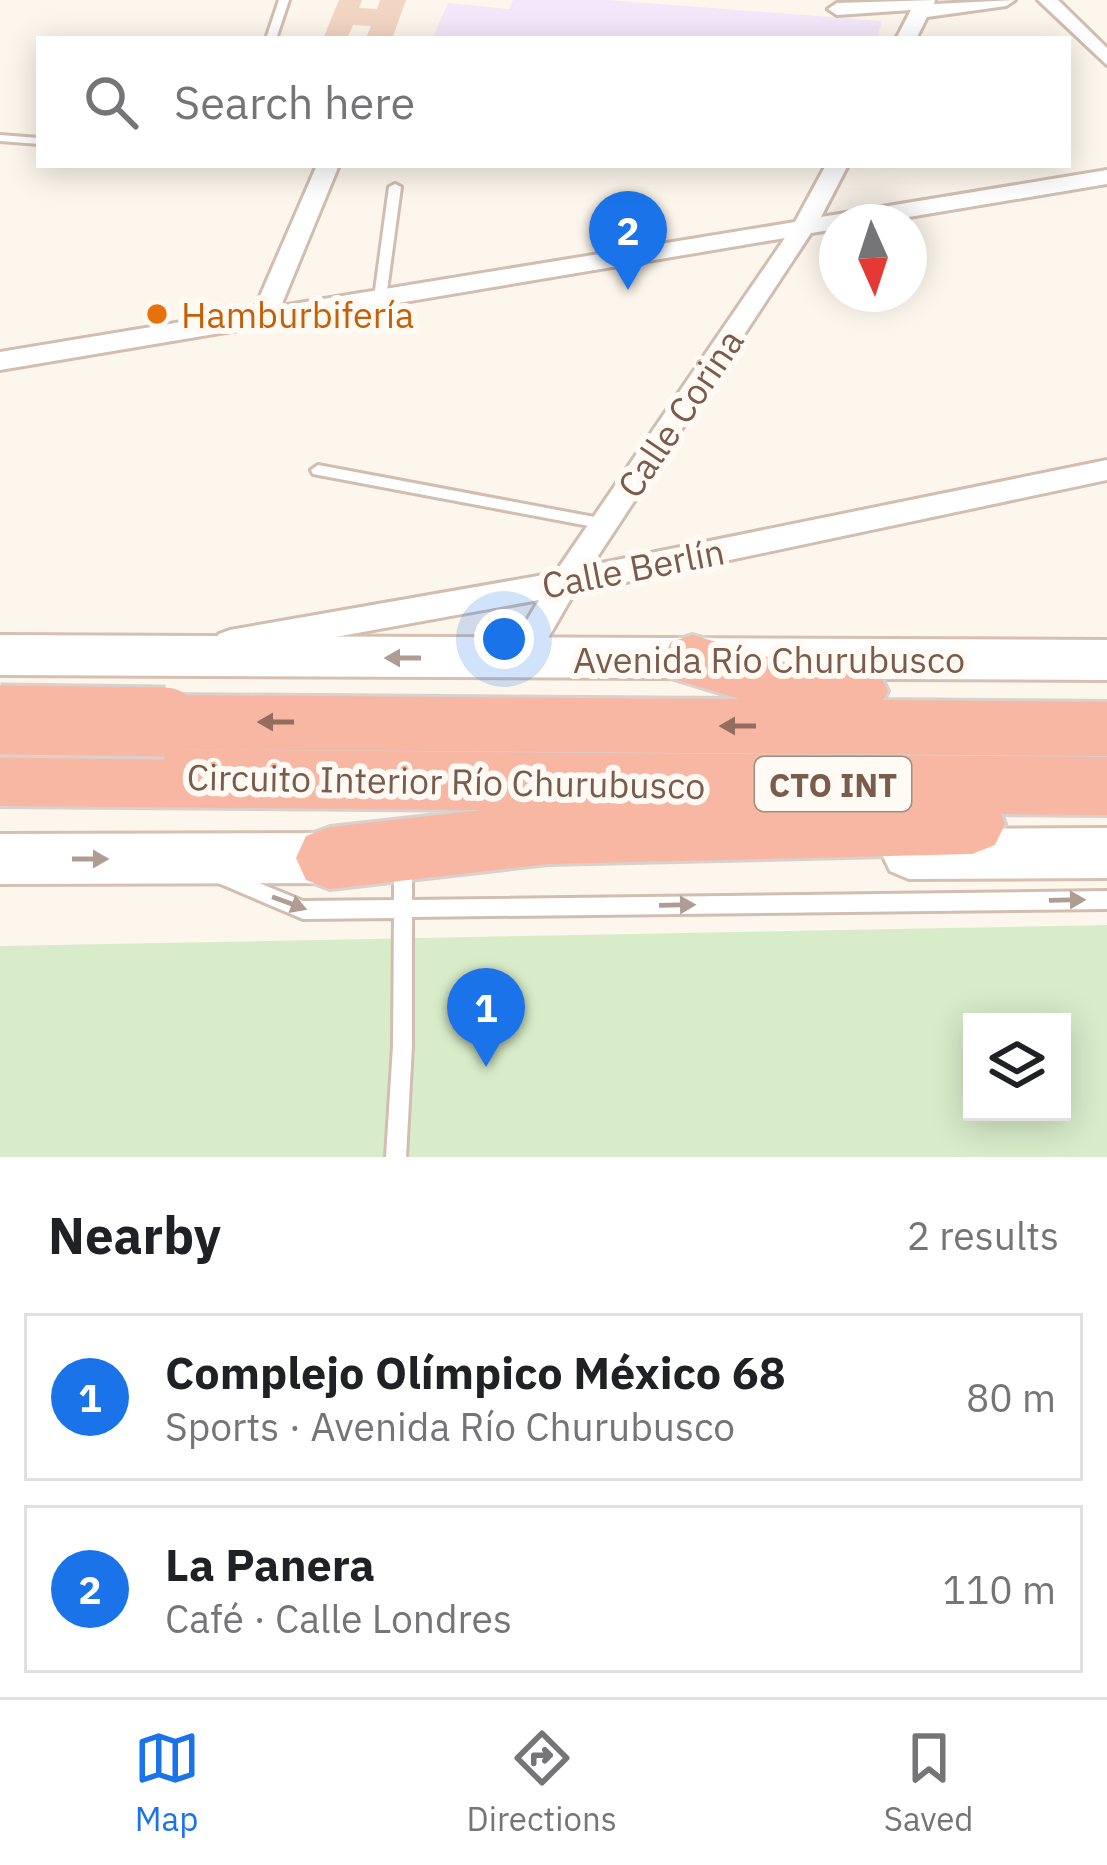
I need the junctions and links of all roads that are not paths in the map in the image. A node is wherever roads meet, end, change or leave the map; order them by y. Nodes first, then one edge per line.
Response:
1 (284, 0) edge
2 (1006, 0) edge
3 (1047, 0) edge
4 (924, 5) edge
5 (836, 9) dead end
6 (273, 36) edge
7 (908, 36) edge
8 (1107, 59) edge
9 (0, 138) edge
10 (36, 140) edge
11 (327, 168) edge
12 (836, 168) edge
13 (1107, 177) edge
14 (394, 187) dead end
15 (803, 227) junction
16 (380, 298) junction
17 (264, 317) junction
18 (0, 361) edge
19 (318, 470) dead end
20 (1107, 470) edge
21 (605, 524) junction
22 (563, 584) junction
23 (156, 656) junction
24 (520, 658) junction
25 (692, 660) junction
26 (1107, 660) edge
27 (4, 682) edge
28 (1107, 692) edge
29 (1107, 729) edge
30 (0, 750) edge
31 (157, 750) junction
32 (0, 777) edge
33 (1092, 786) edge
34 (7, 848) edge
35 (1107, 853) edge
36 (330, 858) junction
37 (180, 859) junction
38 (403, 883) junction
39 (1107, 900) edge
40 (396, 1157) edge

1 - 6 lane
2 - 4 street
3 - 8 street
4 - 5 street
4 - 7 street
9 - 10 lane
11 - 17 street
12 - 15 street, Calle Corina
13 - 15 street
14 - 16 lane
15 - 16 street
15 - 21 street, Calle Corina
16 - 17 street
17 - 18 street
19 - 21 lane
20 - 22 street, Calle Berlín
21 - 22 street, Calle Corina
22 - 23 street, Calle Berlín
22 - 24 street, Calle Corina
24 -> 23 main road, Avenida Río Churubusco
23 - 27 main road, Avenida Río Churubusco
24 - 25 main road, Avenida Río Churubusco
25 - 26 main road, Avenida Río Churubusco
25 - 28 highway
27 - 30 main road
27 - 31 highway, Circuito Interior Río Churubusco / CTO INT, bridge
29 -> 31 highway, Circuito Interior Río Churubusco / CTO INT
31 - 32 highway, Circuito Interior Río Churubusco / CTO INT
31 - 33 highway, Circuito Interior Río Churubusco / CTO INT
33 - 36 highway
34 -> 37 main road, CTO INT
35 - 38 main road, CTO INT
36 - 37 main road, CTO INT
36 - 38 main road, CTO INT
37 -> 38 lane
38 -> 39 lane
38 - 40 lane

